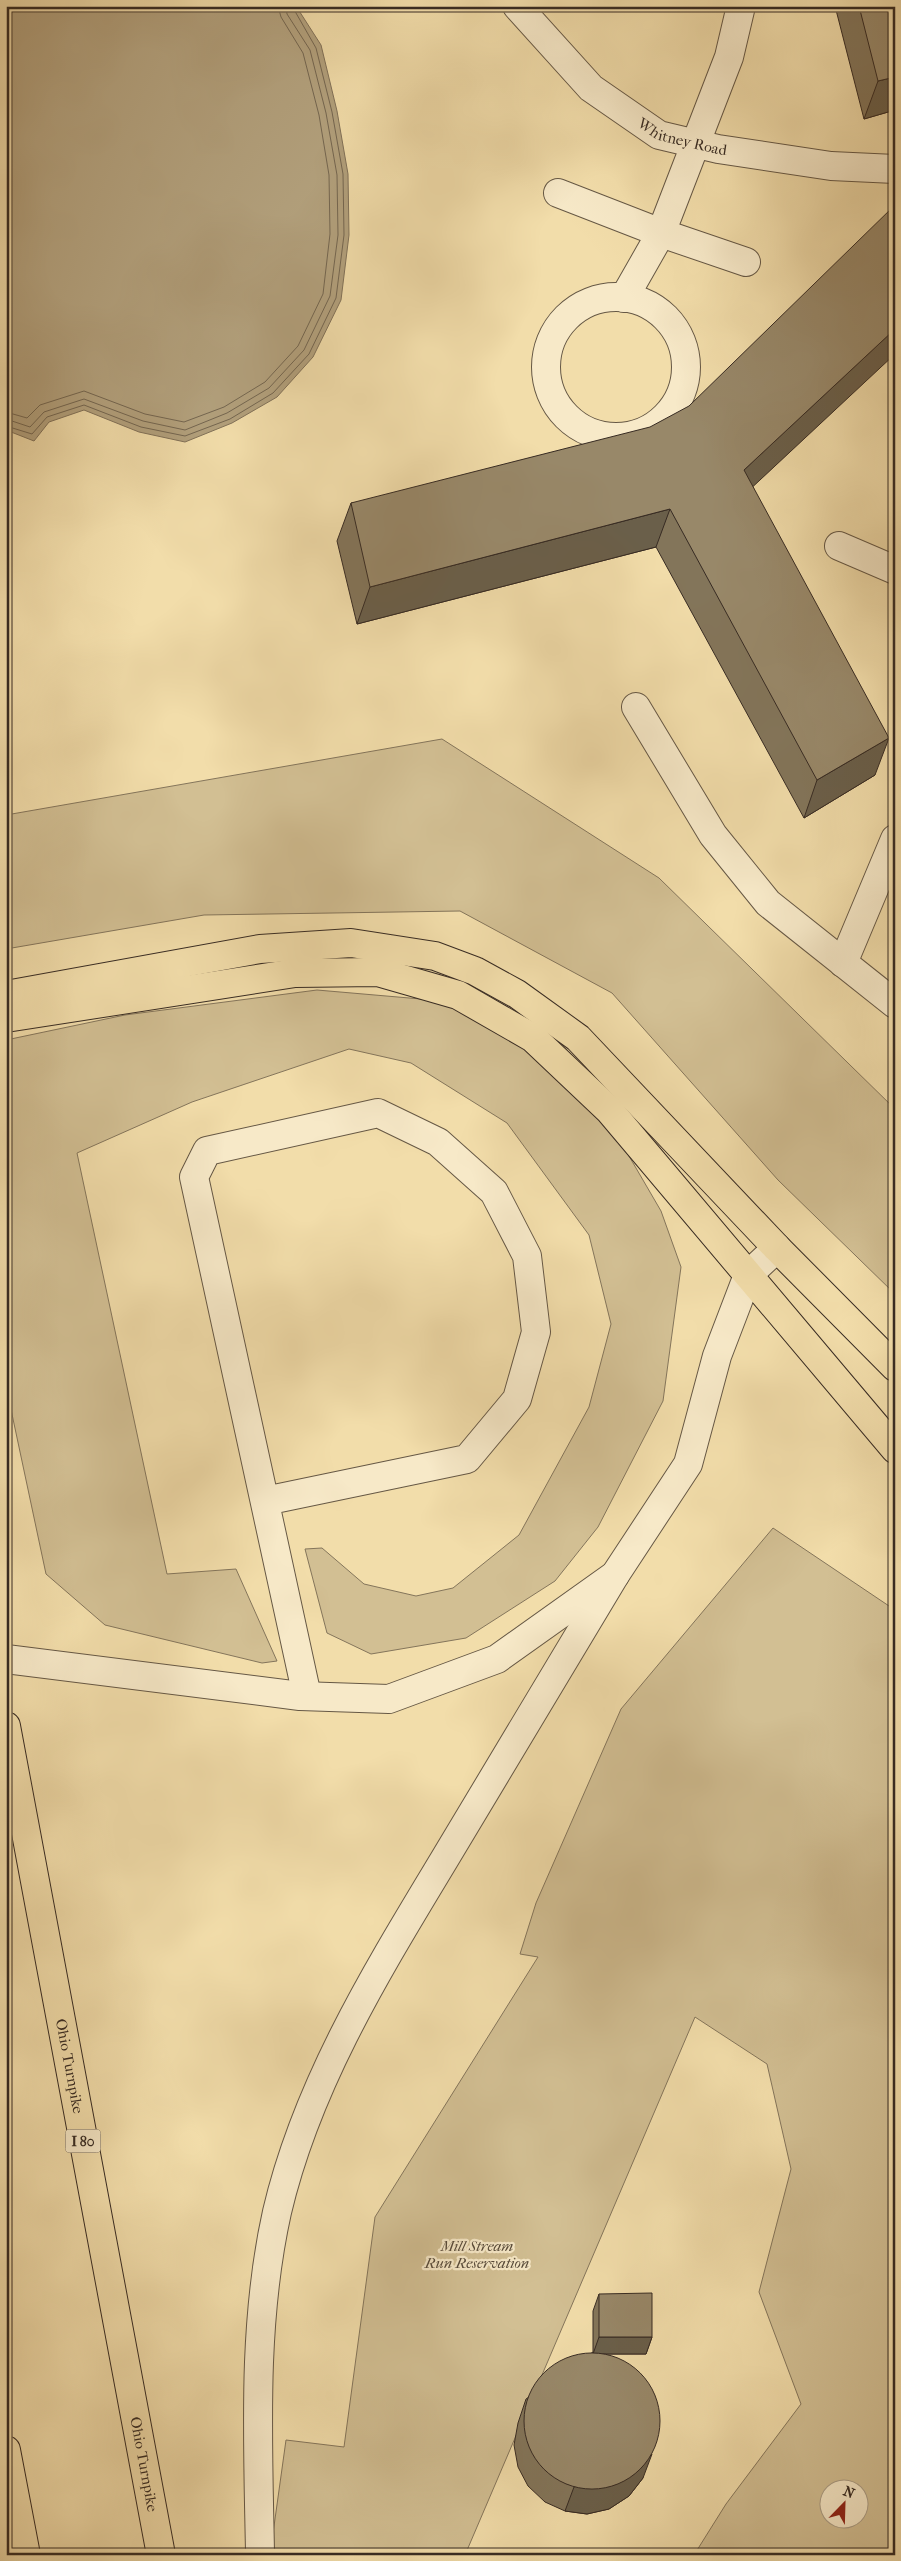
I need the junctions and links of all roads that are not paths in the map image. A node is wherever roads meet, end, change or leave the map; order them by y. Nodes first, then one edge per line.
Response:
1 (517, 6) edge
2 (741, 6) edge
3 (695, 144) junction
4 (895, 170) edge
5 (558, 193) dead end
6 (661, 233) junction
7 (746, 262) dead end
8 (624, 298) junction
9 (839, 546) dead end
10 (895, 570) edge
11 (636, 707) dead end
12 (895, 839) edge
13 (842, 963) junction
14 (6, 995) edge
15 (37, 1001) junction
16 (895, 1004) edge
17 (6, 1018) edge
18 (777, 1248) junction
19 (748, 1275) junction
20 (895, 1367) edge
21 (895, 1449) edge
22 (265, 1501) junction
23 (615, 1575) junction
24 (6, 1659) edge
25 (307, 1696) junction
26 (6, 1726) edge
27 (6, 2450) edge
28 (260, 2554) dead end
29 (26, 2555) edge
30 (161, 2555) edge

1 - 3 street, Whitney Road
2 - 3 street
3 - 4 street, Whitney Road
3 - 6 street
5 - 6 street
6 - 7 street
6 - 8 street
8 - 8 street
9 - 10 street
11 - 13 street
12 - 13 street
13 - 16 street
14 - 15 highway
15 - 17 highway
15 - 18 highway
15 - 19 highway
18 - 19 street
18 - 20 highway
19 - 21 highway
19 - 23 street
22 - 22 street
22 - 25 street
23 - 25 street
23 - 28 street
24 - 25 street
26 - 30 highway, Ohio Turnpike / I 80
27 - 29 highway

